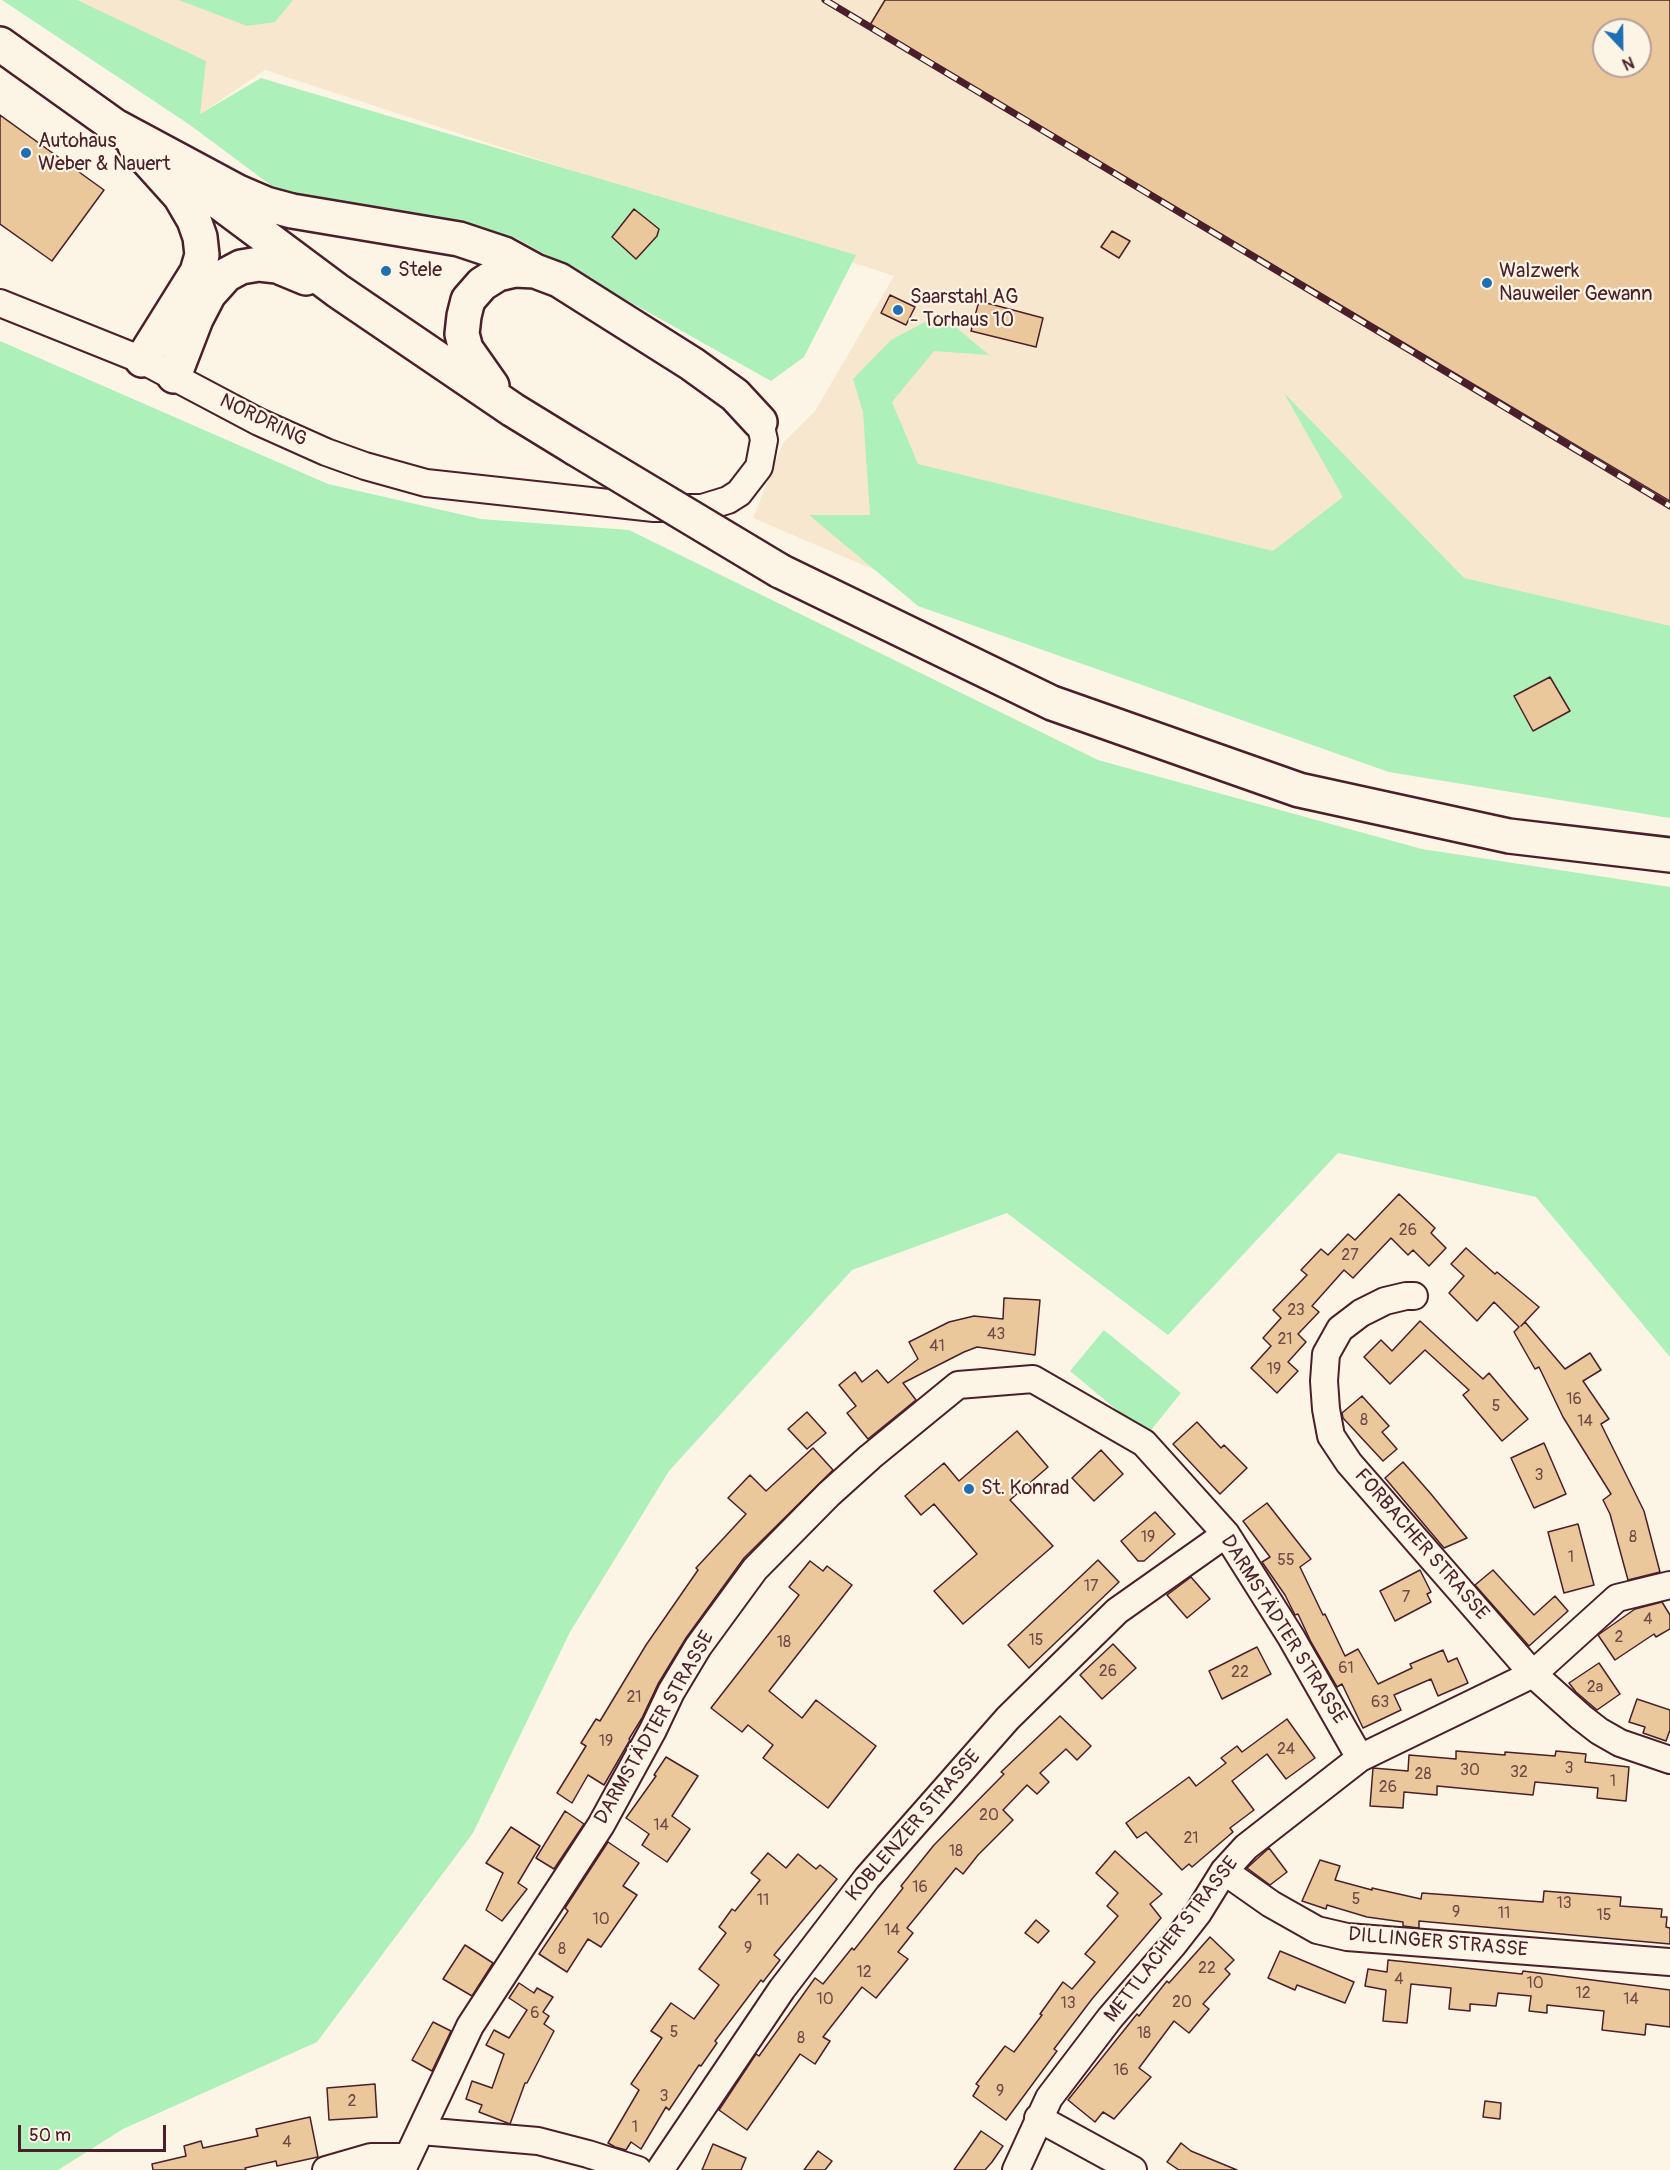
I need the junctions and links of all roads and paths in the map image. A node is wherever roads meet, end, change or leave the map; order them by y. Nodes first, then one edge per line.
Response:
1 (0, 44) edge
2 (117, 127) junction
3 (535, 271) junction
4 (338, 291) junction
5 (0, 303) edge
6 (142, 360) junction
7 (174, 376) junction
8 (513, 410) junction
9 (760, 422) joint
10 (1670, 855) edge
11 (1414, 1296) dead end
12 (1226, 1534) junction
13 (1670, 1585) edge
14 (1533, 1674) junction
15 (1360, 1758) junction
16 (1670, 1760) edge
17 (1224, 1871) junction
18 (1670, 1962) edge
19 (1038, 2118) junction
20 (421, 2131) junction
21 (404, 2164) edge
22 (326, 2170) edge
23 (638, 2170) edge
24 (660, 2170) edge
25 (1016, 2170) edge
26 (1132, 2170) edge

1 - 2 main road
2 - 3 main road
2 - 4 main road
2 - 6 main road
3 - 8 main road
3 - 9 main road
4 - 7 main road
4 - 8 main road
5 - 6 street, NORDRING
6 - 7 street, NORDRING
7 - 9 street, NORDRING
8 - 10 main road, bridge
11 - 14 street, FORBACHER STRASSE
12 - 15 street, DARMSTÄDTER STRASSE
12 - 20 street, DARMSTÄDTER STRASSE
12 - 24 street, KOBLENZER STRASSE
13 - 14 street, METTLACHER STRASSE
14 - 15 street, METTLACHER STRASSE
14 - 16 street, FORBACHER STRASSE
15 - 17 street, METTLACHER STRASSE
17 - 18 street, DILLINGER STRASSE
17 - 19 street, METTLACHER STRASSE
19 - 25 street, METTLACHER STRASSE
19 - 26 street
20 - 21 street, DARMSTÄDTER STRASSE
20 - 23 street
21 - 22 street

